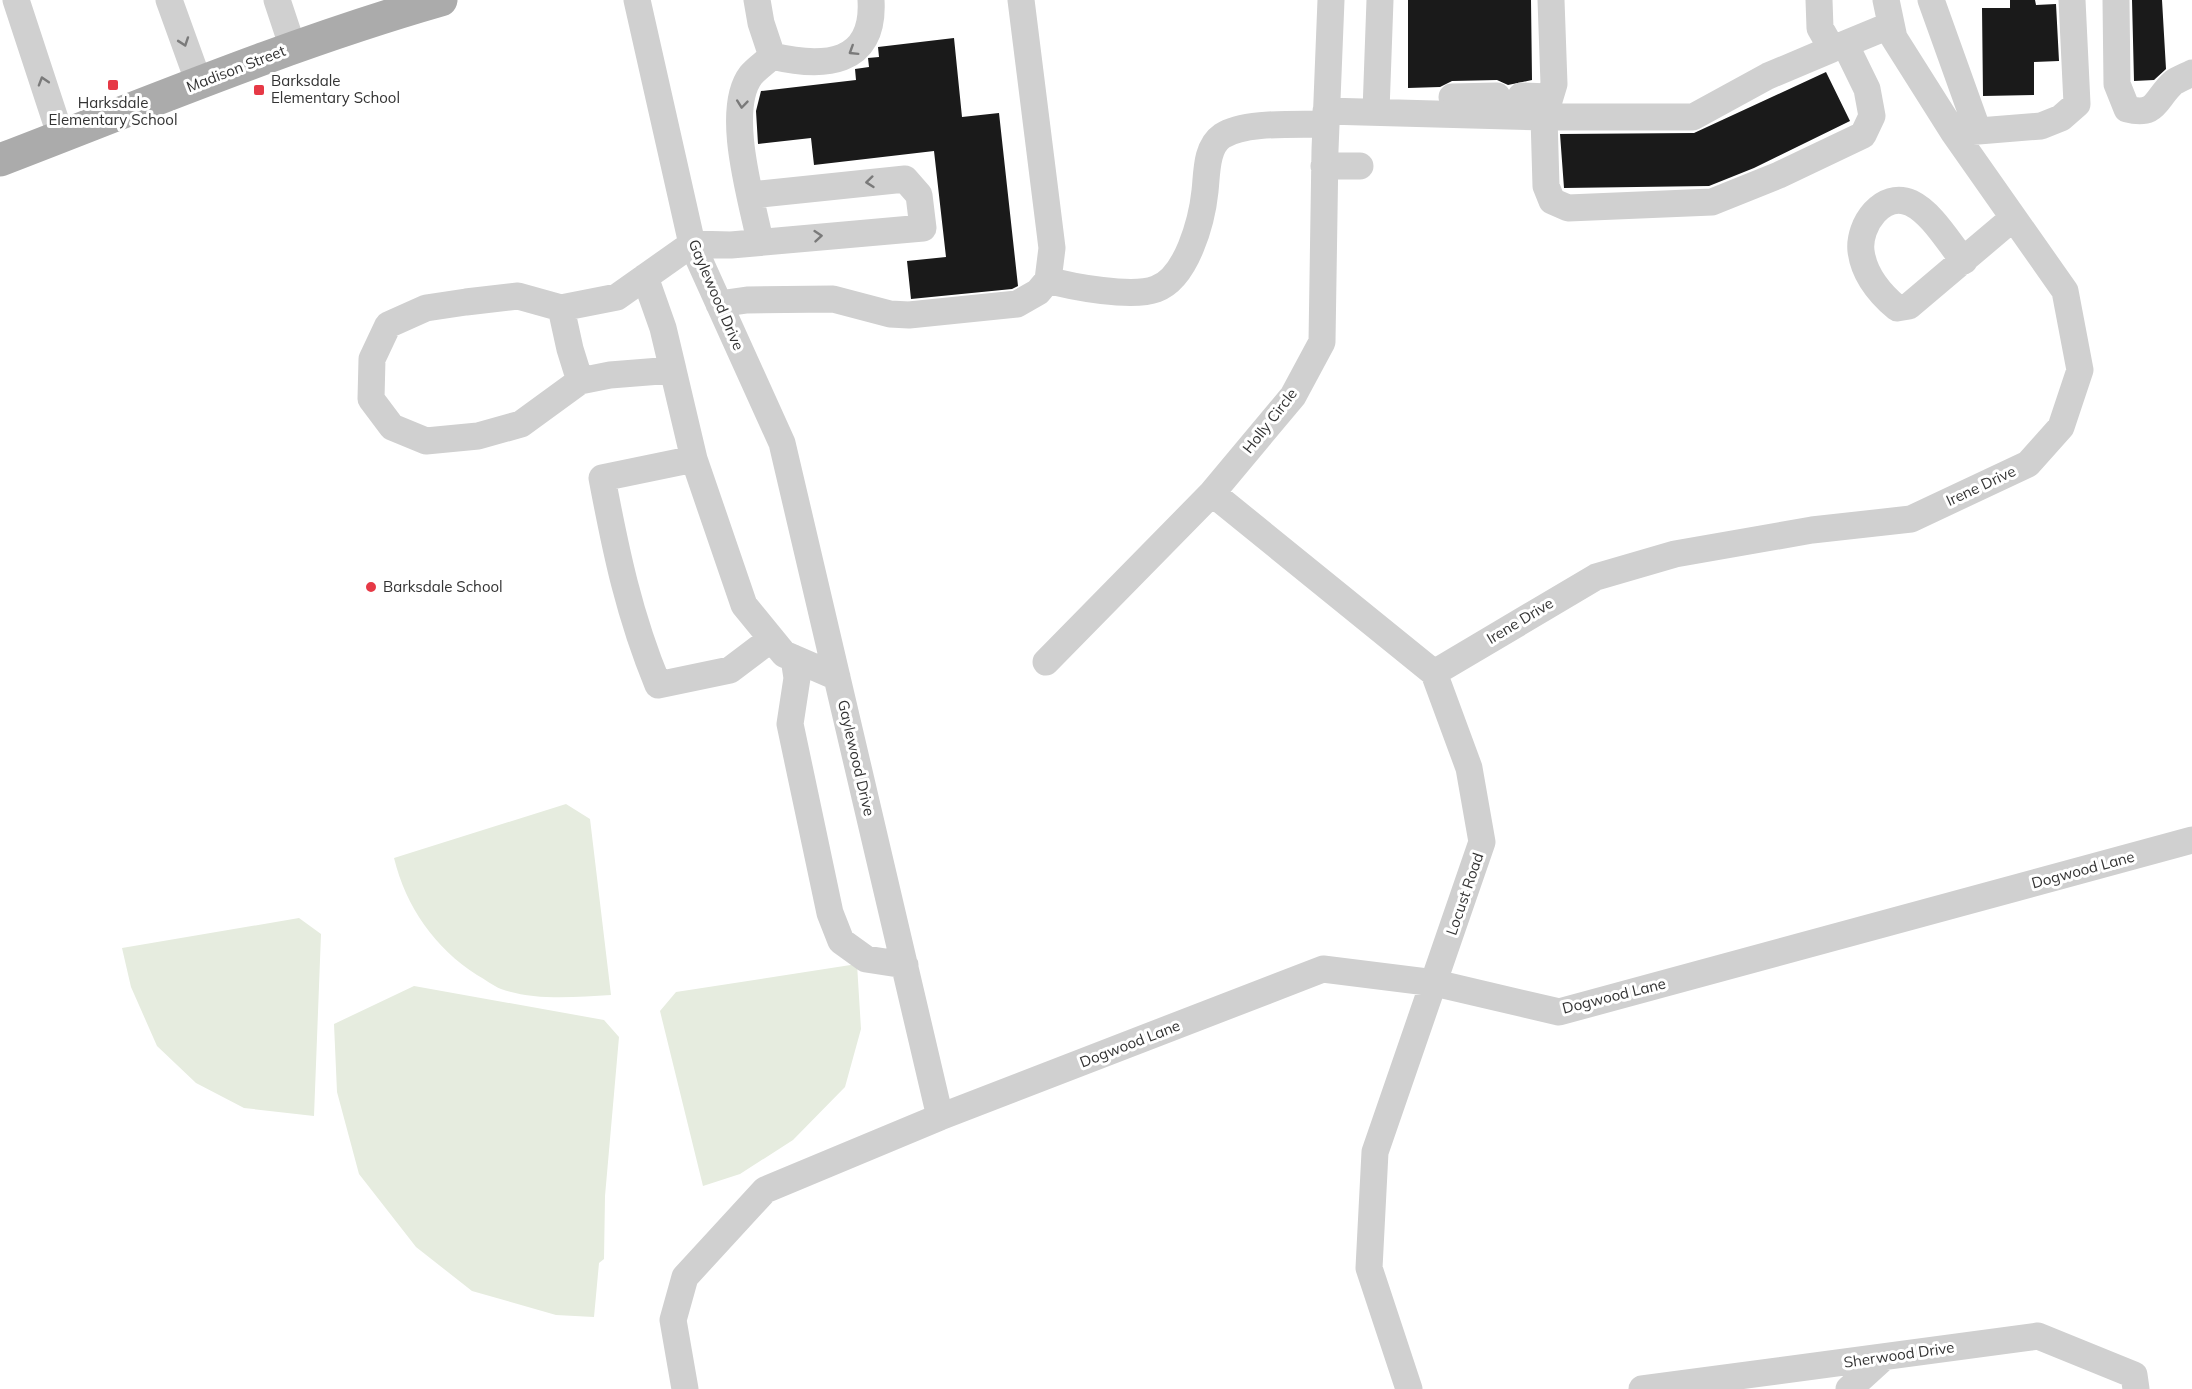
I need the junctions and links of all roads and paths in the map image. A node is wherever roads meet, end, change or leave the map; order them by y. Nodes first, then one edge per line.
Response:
1 (15, 0) edge
2 (169, 0) edge
3 (277, 0) edge
4 (441, 0) edge
5 (637, 0) edge
6 (757, 0) edge
7 (871, 0) edge
8 (1021, 0) edge
9 (1331, 0) edge
10 (1380, 0) edge
11 (1551, 0) edge
12 (1819, 0) edge
13 (1930, 0) edge
14 (2072, 0) edge
15 (2116, 0) edge
16 (404, 5) edge
17 (1889, 12) edge
18 (1838, 46) junction
19 (293, 48) junction
20 (772, 57) junction
21 (2192, 73) edge
22 (199, 83) junction
23 (1547, 107) junction
24 (1384, 111) junction
25 (1326, 117) junction
26 (1966, 132) junction
27 (61, 136) junction
28 (0, 160) edge
29 (1324, 165) junction
30 (1360, 166) dead end
31 (751, 195) junction
32 (2013, 218) junction
33 (760, 241) junction
34 (692, 244) junction
35 (1964, 261) dead end
36 (645, 277) junction
37 (1048, 280) junction
38 (719, 304) junction
39 (561, 308) junction
40 (673, 370) junction
41 (580, 381) junction
42 (694, 459) junction
43 (1212, 493) junction
44 (771, 639) junction
45 (794, 658) junction
46 (1046, 662) dead end
47 (1434, 673) junction
48 (837, 677) junction
49 (2192, 840) edge
50 (905, 965) junction
51 (1435, 983) junction
52 (940, 1117) junction
53 (1882, 1358) junction
54 (1739, 1383) edge
55 (685, 1389) edge
56 (1409, 1389) edge
57 (1642, 1389) edge
58 (1849, 1389) edge
59 (2136, 1389) edge

27 -> 1 street
2 -> 22 street
3 - 19 street
4 - 16 main road, Madison Street
5 - 34 street, Gaylewood Drive
6 - 20 street
7 -> 20 street
8 - 37 street
9 - 25 street, Holly Circle
10 - 24 street
11 - 23 street
12 - 18 street
13 - 26 street
14 - 26 street
15 - 21 street
16 - 19 main road, Madison Street
17 - 18 street
17 - 26 street, Irene Drive
18 - 23 street
18 - 23 street
19 - 22 main road, Madison Street
20 -> 31 street
22 - 27 main road, Madison Street
23 - 24 street
23 - 24 street
24 - 25 street
25 - 29 street, Holly Circle
25 - 37 street
26 - 32 street, Irene Drive
27 - 28 main road, Madison Street
29 - 30 street
29 - 43 street, Holly Circle
31 - 33 street
33 -> 31 street
32 - 35 street
32 - 47 street, Irene Drive
33 - 34 street
34 - 36 street
34 - 38 street, Gaylewood Drive
36 - 39 street
36 - 40 street
37 - 38 street
38 - 48 street, Gaylewood Drive
39 - 41 street
39 - 41 street
40 - 41 street
40 - 42 street
42 - 44 street
42 - 44 street
43 - 46 street, Holly Circle
43 - 47 street
44 - 45 street
45 - 48 street
45 - 50 street
47 - 51 street, Locust Road
48 - 50 street, Gaylewood Drive
49 - 51 street, Dogwood Lane
50 - 52 street, Gaylewood Drive
51 - 52 street, Dogwood Lane
51 - 56 street, Locust Road
52 - 55 street
53 - 54 street, Sherwood Drive
53 - 58 street
53 - 59 street, Sherwood Drive
54 - 57 street, Sherwood Drive

